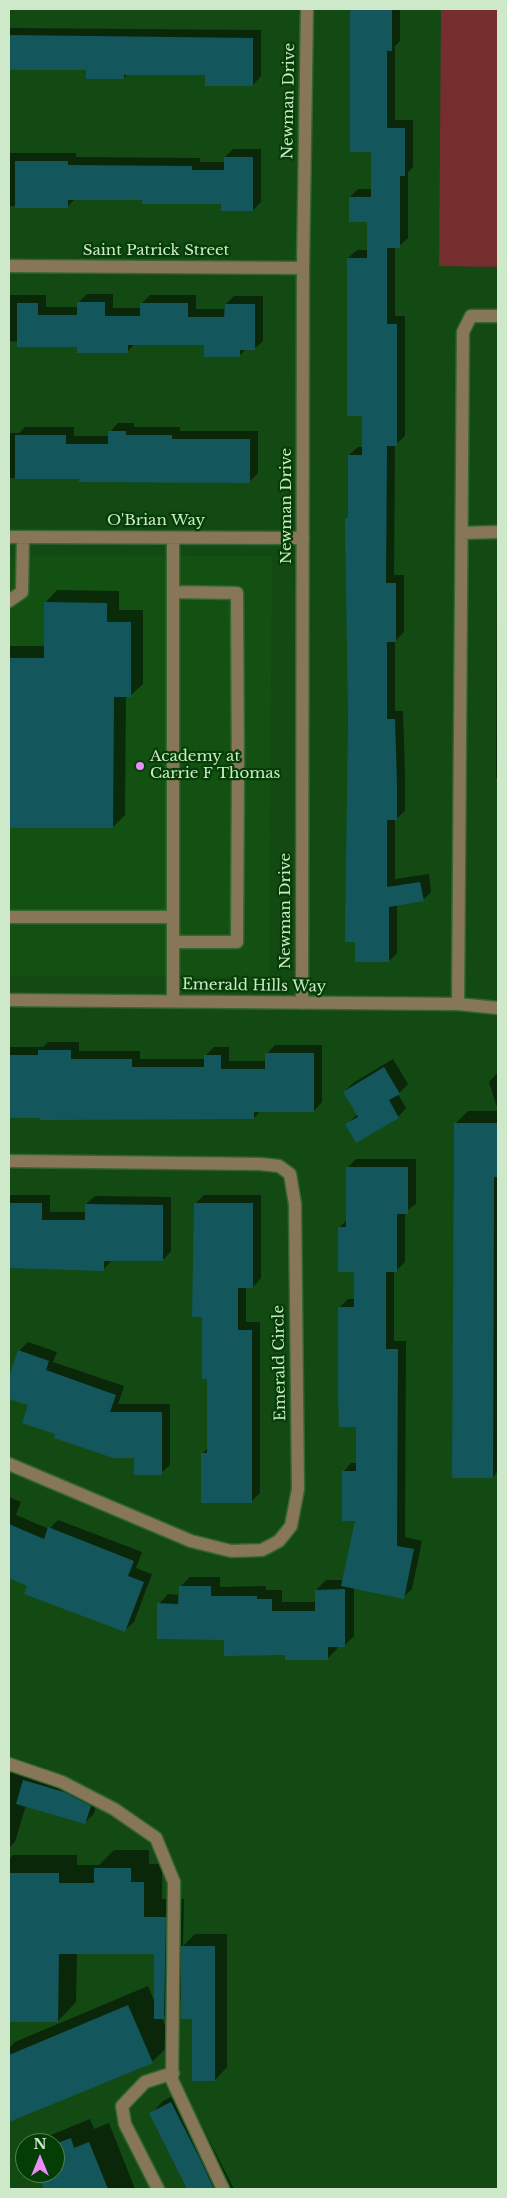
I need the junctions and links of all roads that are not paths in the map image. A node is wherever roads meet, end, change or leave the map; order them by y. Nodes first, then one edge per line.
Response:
1 (306, 9) edge
2 (9, 266) edge
3 (303, 268) junction
4 (498, 316) edge
5 (498, 532) edge
6 (462, 533) junction
7 (9, 537) edge
8 (23, 537) junction
9 (173, 538) junction
10 (303, 538) junction
11 (173, 592) junction
12 (9, 602) edge
13 (9, 917) edge
14 (173, 918) junction
15 (173, 942) junction
16 (9, 1000) edge
17 (173, 1001) junction
18 (302, 1003) junction
19 (458, 1004) junction
20 (498, 1008) edge
21 (9, 1161) edge
22 (9, 1464) edge
23 (9, 1764) edge
24 (173, 2072) junction
25 (158, 2189) edge
26 (223, 2189) edge

1 - 3 street, Newman Drive
2 - 3 street, Saint Patrick Street
3 - 10 street, Newman Drive
4 - 6 street
5 - 6 street
6 - 19 street
7 - 8 street, O'Brian Way
8 - 9 street, O'Brian Way
8 - 12 street
9 - 10 street, O'Brian Way
9 - 11 street
10 - 18 street, Newman Drive
11 - 14 street
11 - 15 street
13 - 14 street
14 - 15 street
15 - 17 street
16 - 17 street, Emerald Hills Way
17 - 18 street, Emerald Hills Way
18 - 19 street, Emerald Hills Way
19 - 20 street, Emerald Hills Way
21 - 22 street, Emerald Circle
23 - 24 street
24 - 25 street
24 - 26 street

